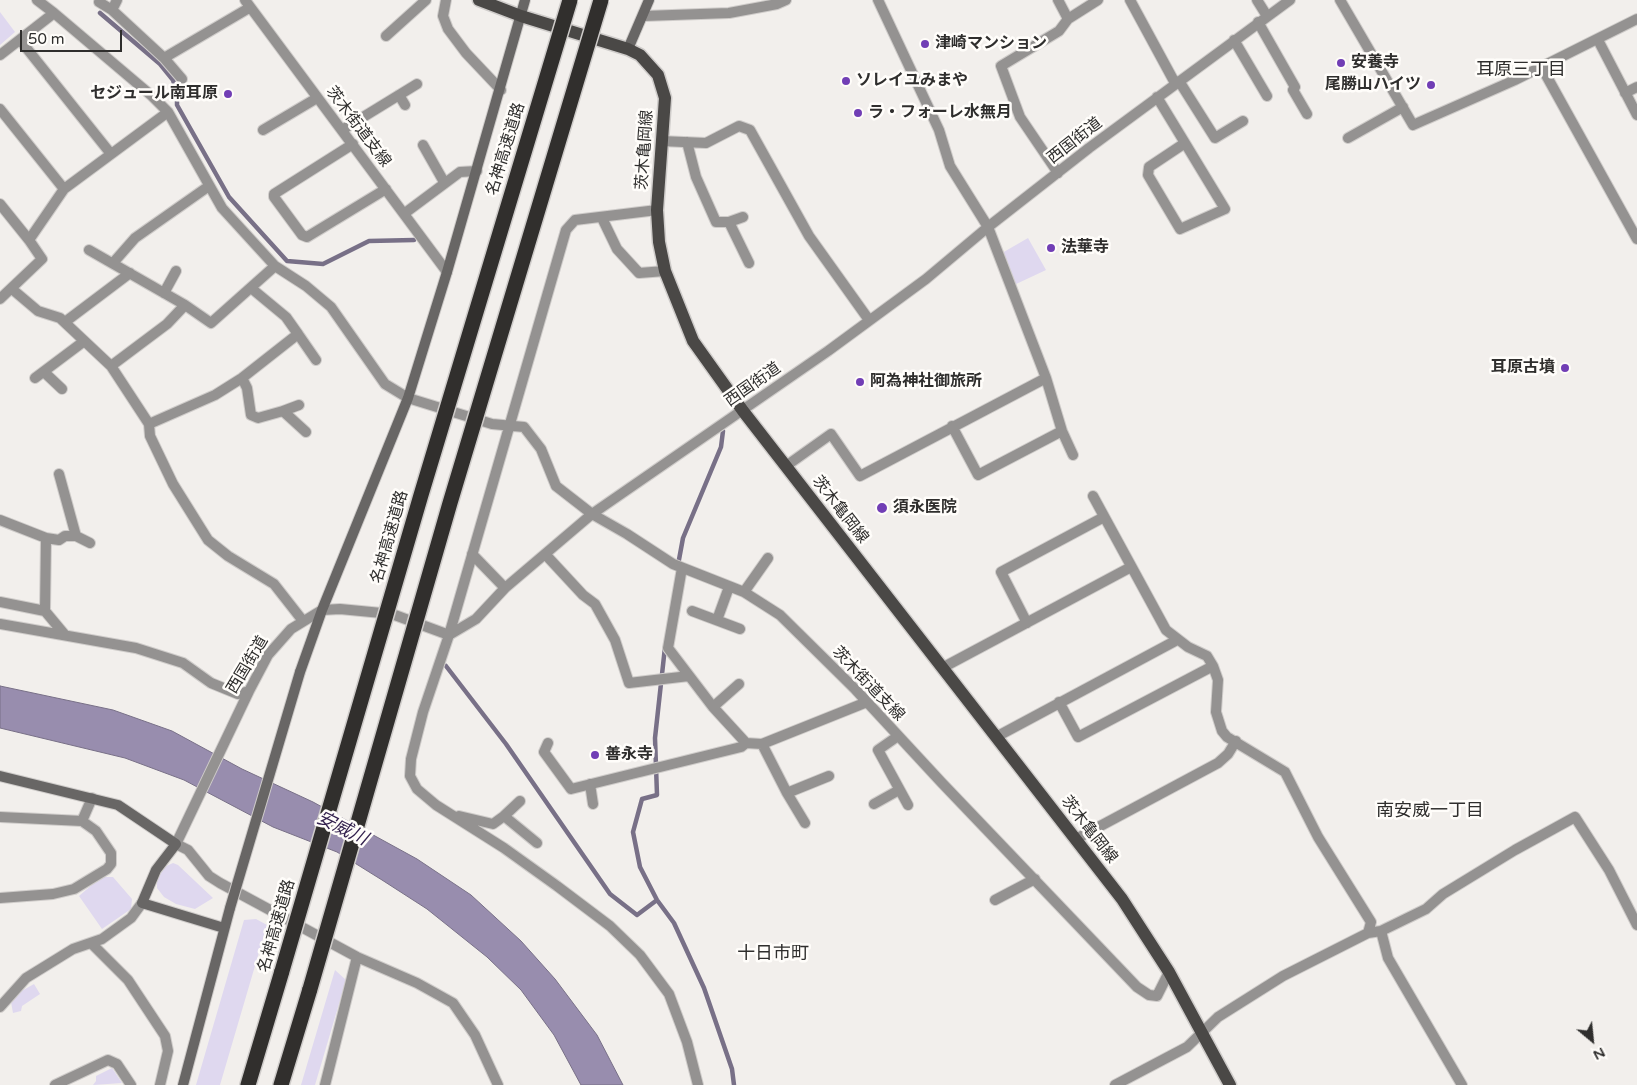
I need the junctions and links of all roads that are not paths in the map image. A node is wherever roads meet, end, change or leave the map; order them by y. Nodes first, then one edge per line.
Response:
1 (37, 0) edge
2 (117, 0) edge
3 (426, 0) edge
4 (446, 0) edge
5 (478, 0) edge
6 (525, 0) edge
7 (570, 0) edge
8 (601, 0) edge
9 (649, 0) edge
10 (786, 0) edge
11 (878, 0) edge
12 (1058, 0) edge
13 (1098, 0) edge
14 (1130, 0) edge
15 (1257, 0) edge
16 (1290, 0) edge
17 (1340, 0) edge
18 (99, 2) dead end
19 (247, 4) edge
20 (112, 10) junction
21 (54, 13) junction
22 (520, 16) junction
23 (644, 16) junction
24 (1267, 16) junction
25 (1068, 19) junction
26 (1637, 19) edge
27 (1258, 22) junction
28 (386, 36) dead end
29 (20, 40) junction
30 (1234, 40) junction
31 (1598, 40) junction
32 (628, 49) junction
33 (0, 55) edge
34 (164, 58) junction
35 (1541, 66) junction
36 (182, 79) dead end
37 (1177, 82) junction
38 (417, 84) dead end
39 (1637, 86) edge
40 (501, 90) junction
41 (1625, 93) junction
42 (399, 95) junction
43 (1267, 96) dead end
44 (1157, 97) junction
45 (317, 98) junction
46 (405, 105) dead end
47 (1403, 107) junction
48 (0, 109) edge
49 (168, 112) junction
50 (1307, 114) dead end
51 (1637, 115) edge
52 (1244, 121) dead end
53 (263, 130) dead end
54 (342, 130) junction
55 (1348, 138) dead end
56 (661, 141) junction
57 (687, 142) junction
58 (1185, 143) junction
59 (353, 144) junction
60 (423, 145) dead end
61 (111, 154) junction
62 (477, 171) junction
63 (1058, 173) junction
64 (444, 182) junction
65 (209, 186) junction
66 (64, 188) junction
67 (386, 189) junction
68 (0, 204) edge
69 (657, 210) junction
70 (405, 213) junction
71 (743, 217) dead end
72 (602, 218) junction
73 (1633, 221) edge
74 (729, 222) junction
75 (988, 227) junction
76 (1637, 239) edge
77 (29, 240) junction
78 (89, 250) dead end
79 (113, 263) junction
80 (749, 263) dead end
81 (275, 266) junction
82 (176, 271) dead end
83 (666, 271) junction
84 (447, 272) junction
85 (130, 273) junction
86 (251, 288) junction
87 (12, 289) junction
88 (164, 292) junction
89 (0, 299) edge
90 (185, 305) junction
91 (869, 320) junction
92 (65, 322) junction
93 (298, 334) junction
94 (83, 342) junction
95 (316, 360) dead end
96 (111, 366) junction
97 (44, 372) junction
98 (35, 378) dead end
99 (242, 378) junction
100 (1046, 378) junction
101 (62, 389) dead end
102 (408, 398) junction
103 (300, 405) dead end
104 (283, 411) junction
105 (743, 411) junction
106 (149, 424) junction
107 (509, 424) junction
108 (952, 426) junction
109 (1062, 431) junction
110 (306, 432) dead end
111 (1073, 456) dead end
112 (786, 466) junction
113 (59, 474) dead end
114 (1093, 496) dead end
115 (592, 514) junction
116 (1104, 517) junction
117 (1, 518) edge
118 (76, 536) junction
119 (46, 538) junction
120 (90, 543) dead end
121 (472, 554) junction
122 (545, 554) junction
123 (768, 558) dead end
124 (1131, 567) junction
125 (682, 568) junction
126 (729, 587) junction
127 (505, 588) junction
128 (744, 592) junction
129 (0, 602) edge
130 (322, 610) junction
131 (45, 611) junction
132 (692, 611) dead end
133 (717, 620) junction
134 (303, 621) junction
135 (1027, 623) junction
136 (0, 624) edge
137 (740, 629) dead end
138 (65, 635) junction
139 (449, 635) junction
140 (1177, 640) junction
141 (1213, 666) junction
142 (942, 668) junction
143 (689, 676) junction
144 (740, 684) dead end
145 (249, 691) junction
146 (867, 702) junction
147 (1059, 702) junction
148 (712, 707) junction
149 (898, 736) junction
150 (996, 737) junction
151 (1236, 741) junction
152 (548, 743) dead end
153 (746, 743) junction
154 (762, 744) junction
155 (0, 776) edge
156 (829, 776) dead end
157 (590, 784) junction
158 (899, 790) junction
159 (787, 793) junction
160 (92, 798) junction
161 (520, 801) dead end
162 (593, 804) dead end
163 (874, 804) dead end
164 (908, 805) dead end
165 (451, 814) junction
166 (504, 816) junction
167 (0, 818) edge
168 (82, 821) junction
169 (805, 823) dead end
170 (1076, 839) junction
171 (537, 843) dead end
172 (176, 844) junction
173 (1035, 879) junction
174 (0, 898) edge
175 (995, 900) dead end
176 (142, 903) junction
177 (1637, 925) edge
178 (224, 928) junction
179 (1381, 931) junction
180 (1368, 933) junction
181 (92, 944) junction
182 (357, 957) junction
183 (1169, 972) junction
184 (0, 1007) edge
185 (1202, 1032) junction
186 (55, 1085) edge
187 (131, 1085) edge
188 (160, 1085) edge
189 (183, 1085) edge
190 (248, 1085) edge
191 (281, 1085) edge
192 (325, 1085) edge
193 (498, 1085) edge
194 (698, 1085) edge
195 (1115, 1085) edge
196 (1230, 1085) edge
197 (1462, 1085) edge

1 - 21 street
2 - 20 street
3 - 28 street
4 - 40 street
5 - 22 main road, 茨木亀岡線
6 - 22 street
7 - 190 highway, 名神高速道路, bridge
8 - 191 highway, bridge
9 - 23 street
10 - 23 street
11 - 75 street
12 - 25 street
13 - 25 street
14 - 37 street
15 - 24 street
16 - 24 street, 西国街道
17 - 47 street
18 - 20 street
19 - 34 street
19 - 45 street, 茨木街道支線
20 - 34 street
21 - 29 street
21 - 49 street
22 - 32 main road, 茨木亀岡線
22 - 40 street
23 - 32 street
24 - 27 street, 西国街道
25 - 63 street
26 - 31 street
27 - 30 street, 西国街道
27 - 50 street
29 - 33 street
29 - 61 street
30 - 37 street, 西国街道
30 - 43 street
31 - 35 street
31 - 41 street
32 - 56 main road, 茨木亀岡線
34 - 36 street
35 - 47 street
35 - 73 street
37 - 44 street, 西国街道
37 - 52 street
38 - 42 street
39 - 41 street
40 - 62 street
41 - 51 street
42 - 46 street
42 - 54 street
44 - 58 street
44 - 63 street, 西国街道
45 - 53 street
45 - 54 street, 茨木街道支線
47 - 55 street
48 - 66 street
49 - 61 street
49 - 65 street
54 - 59 street, 茨木街道支線
56 - 57 street
56 - 69 main road, 茨木亀岡線
57 - 74 street
57 - 91 street
58 - 58 street
59 - 67 street, 茨木街道支線
59 - 67 street
60 - 64 street
61 - 66 street
62 - 64 street
62 - 84 street
63 - 75 street, 西国街道
64 - 70 street
65 - 79 street
65 - 81 street
66 - 77 street
67 - 70 street, 茨木街道支線
68 - 77 street
69 - 72 street
69 - 83 main road, 茨木亀岡線
70 - 84 street, 茨木街道支線
71 - 74 street
72 - 83 street
72 - 107 street
73 - 76 street
74 - 80 street
75 - 91 street, 西国街道
75 - 100 street
77 - 87 street
78 - 79 street
79 - 85 street
81 - 86 street
81 - 102 street
82 - 88 street
83 - 105 main road, 茨木亀岡線
84 - 102 street
85 - 88 street
85 - 92 street
86 - 90 street
86 - 93 street
87 - 89 street
87 - 92 street
88 - 90 street
90 - 96 street
91 - 105 street, 西国街道
92 - 94 street
93 - 95 street
93 - 99 street
94 - 96 street
94 - 97 street
96 - 106 street
97 - 98 street
97 - 101 street
99 - 104 street
99 - 106 street
100 - 108 street
100 - 109 street
102 - 107 street
102 - 130 street
103 - 104 street
104 - 110 street
105 - 112 main road, 茨木亀岡線
105 - 115 street, 西国街道
106 - 134 street
107 - 115 street, 茨木街道支線
107 - 121 street
108 - 109 street
108 - 112 street
109 - 111 street
112 - 142 main road, 茨木亀岡線
113 - 118 street
114 - 116 street
115 - 122 street, 西国街道
115 - 125 street, 茨木街道支線
116 - 124 street
116 - 135 street
117 - 119 street
118 - 119 street
118 - 120 street
119 - 131 street
121 - 127 street
121 - 139 street
122 - 127 street, 西国街道
122 - 143 street
123 - 128 street
124 - 135 street
124 - 140 street
125 - 126 street, 茨木街道支線
125 - 143 street
126 - 128 street, 茨木街道支線
126 - 133 street
127 - 139 street, 西国街道
128 - 146 street, 茨木街道支線
129 - 131 street
130 - 134 street, 西国街道
130 - 139 street, 西国街道
130 - 178 street, bridge
131 - 138 street
132 - 133 street
133 - 137 street
134 - 145 street, 西国街道
135 - 142 street
136 - 138 street
138 - 145 street
139 - 165 street
140 - 141 street
140 - 147 street
141 - 147 street
141 - 151 street
142 - 150 main road, 茨木亀岡線
143 - 148 street
144 - 148 street
145 - 172 street, 西国街道
146 - 149 street, 茨木街道支線
146 - 154 street
147 - 150 street
148 - 153 street
149 - 158 street
149 - 173 street, 茨木街道支線
150 - 170 main road, 茨木亀岡線
151 - 170 street
151 - 180 street
152 - 157 street
153 - 154 street
153 - 157 street
154 - 159 street
155 - 160 street
156 - 159 street
157 - 162 street
158 - 163 street
158 - 164 street
159 - 169 street
160 - 168 street
160 - 172 street
161 - 166 street
165 - 166 street
165 - 194 street
166 - 171 street
167 - 168 street
168 - 174 street
170 - 183 main road, 茨木亀岡線
172 - 176 street
172 - 182 street
173 - 175 street
173 - 183 street, 茨木街道支線
176 - 178 street
176 - 181 street
177 - 179 street
178 - 189 street
179 - 180 street
179 - 197 street
180 - 185 street
181 - 184 street
181 - 188 street
182 - 192 street
182 - 193 street
183 - 185 main road, 茨木亀岡線
185 - 195 street
185 - 196 main road, 茨木亀岡線
186 - 187 street

